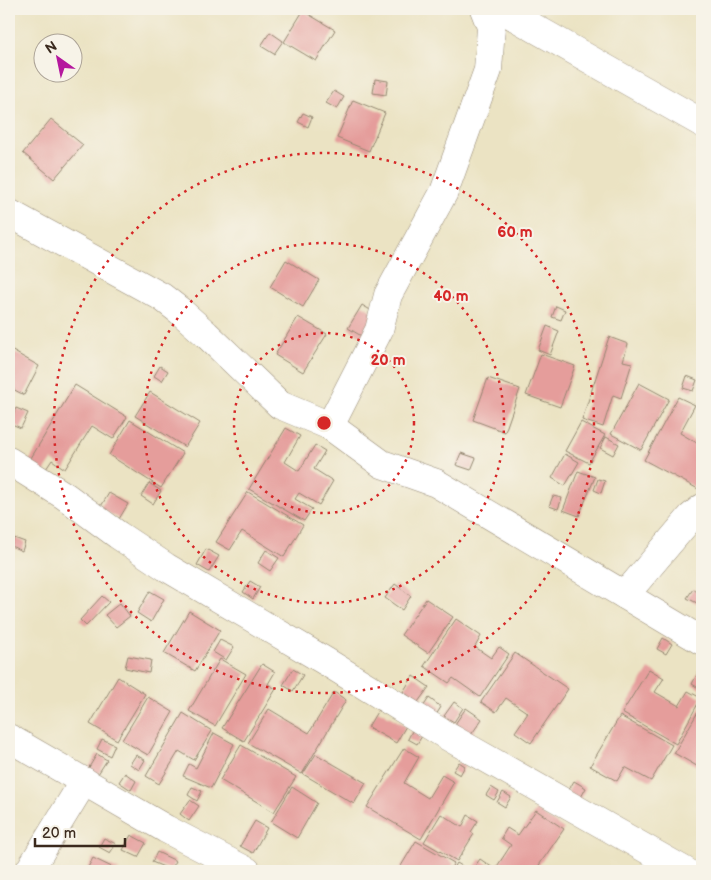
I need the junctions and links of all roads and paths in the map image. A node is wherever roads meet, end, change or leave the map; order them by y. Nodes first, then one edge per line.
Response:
1 (484, 9) edge
2 (501, 9) edge
3 (702, 124) edge
4 (9, 213) edge
5 (330, 426) junction
6 (9, 461) edge
7 (702, 508) edge
8 (625, 595) junction
9 (702, 641) edge
10 (9, 738) edge
11 (84, 782) junction
12 (29, 871) edge
13 (247, 871) edge
14 (685, 871) edge

1 - 5 street
2 - 3 street
4 - 5 street
5 - 8 street
6 - 14 street
7 - 8 street
8 - 9 street
10 - 11 street
11 - 12 street
11 - 13 street

